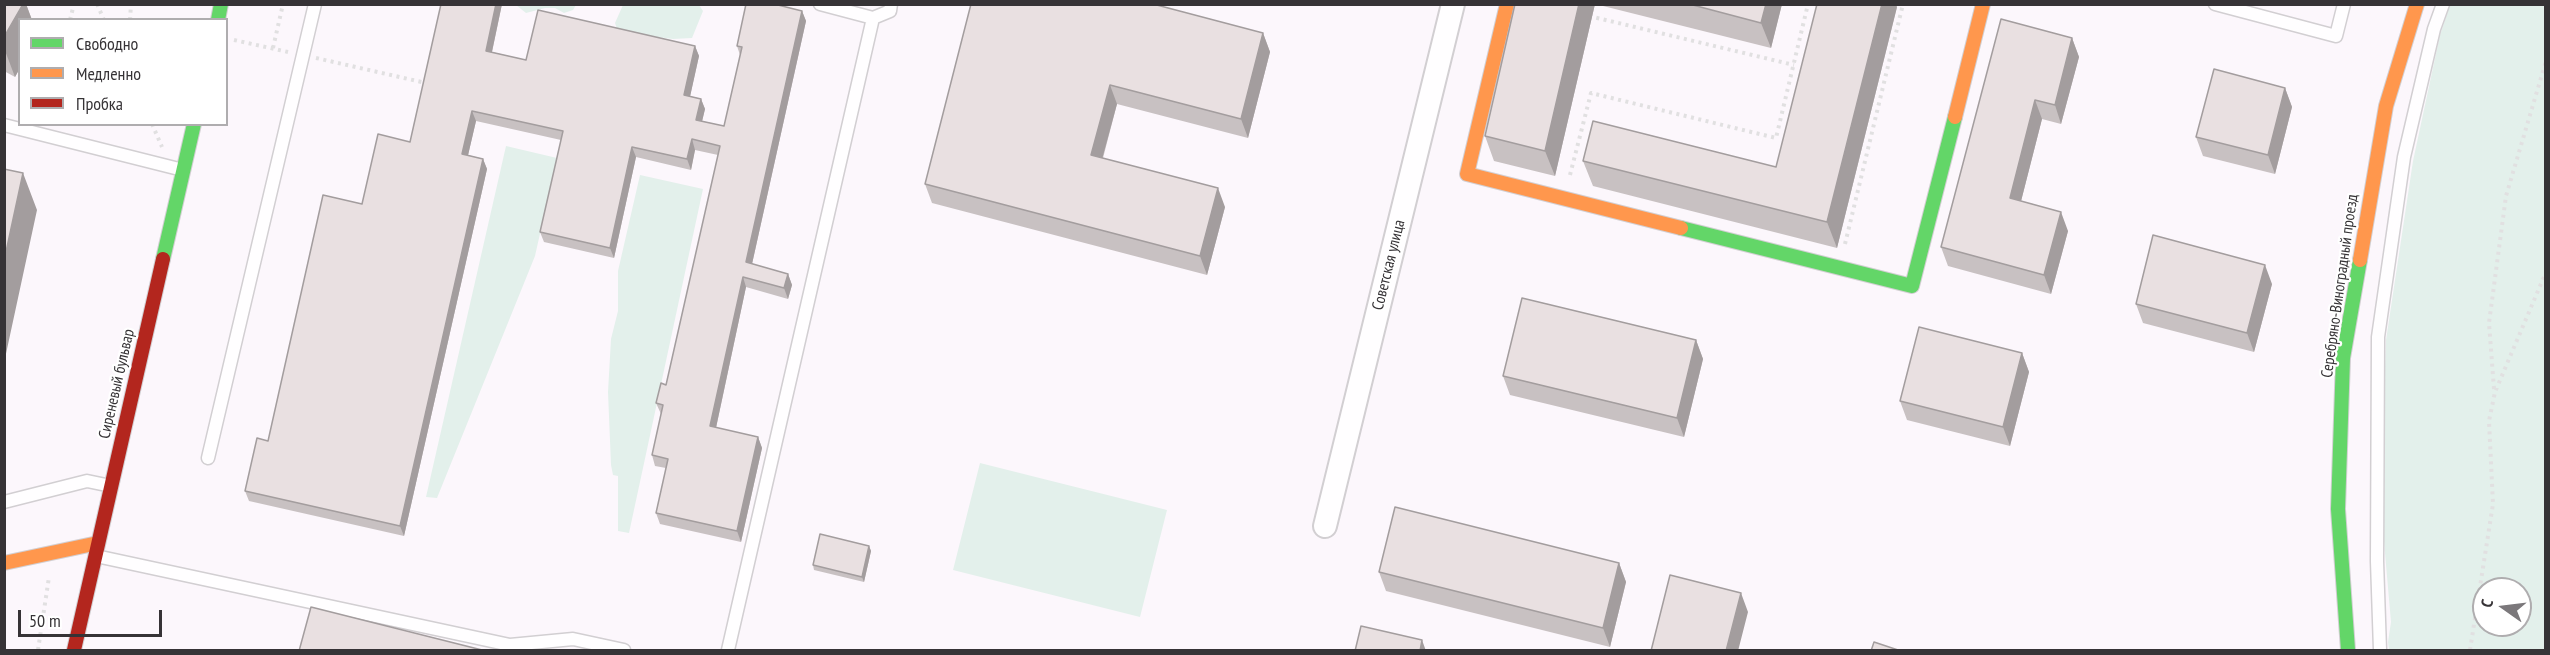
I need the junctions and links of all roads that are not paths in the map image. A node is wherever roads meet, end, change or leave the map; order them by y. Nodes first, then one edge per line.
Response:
1 (315, 4) edge
2 (820, 4) edge
3 (891, 4) edge
4 (1453, 4) edge
5 (1507, 4) edge
6 (1983, 4) edge
7 (2215, 4) edge
8 (2344, 4) edge
9 (2417, 4) edge
10 (2443, 4) edge
11 (873, 18) junction
12 (4, 125) edge
13 (194, 126) edge
14 (183, 171) junction
15 (208, 458) dead end
16 (111, 486) junction
17 (4, 502) edge
18 (1325, 526) dead end
19 (96, 549) junction
20 (4, 563) edge
21 (74, 651) edge
22 (624, 651) edge
23 (728, 651) edge
24 (2348, 651) edge
25 (2380, 651) edge

1 - 15 lane
2 - 11 lane
3 - 11 lane
4 - 18 street, Советская улица
5 - 6 street
7 - 8 lane
9 - 24 street, Серебряно-Виноградный проезд
10 - 25 lane
11 - 23 lane
12 - 14 lane
13 - 14 street, Сиреневый бульвар
14 - 16 street, Сиреневый бульвар
16 - 17 lane
16 - 19 street, Сиреневый бульвар
19 - 20 street
19 - 21 street, Сиреневый бульвар
19 - 22 lane

